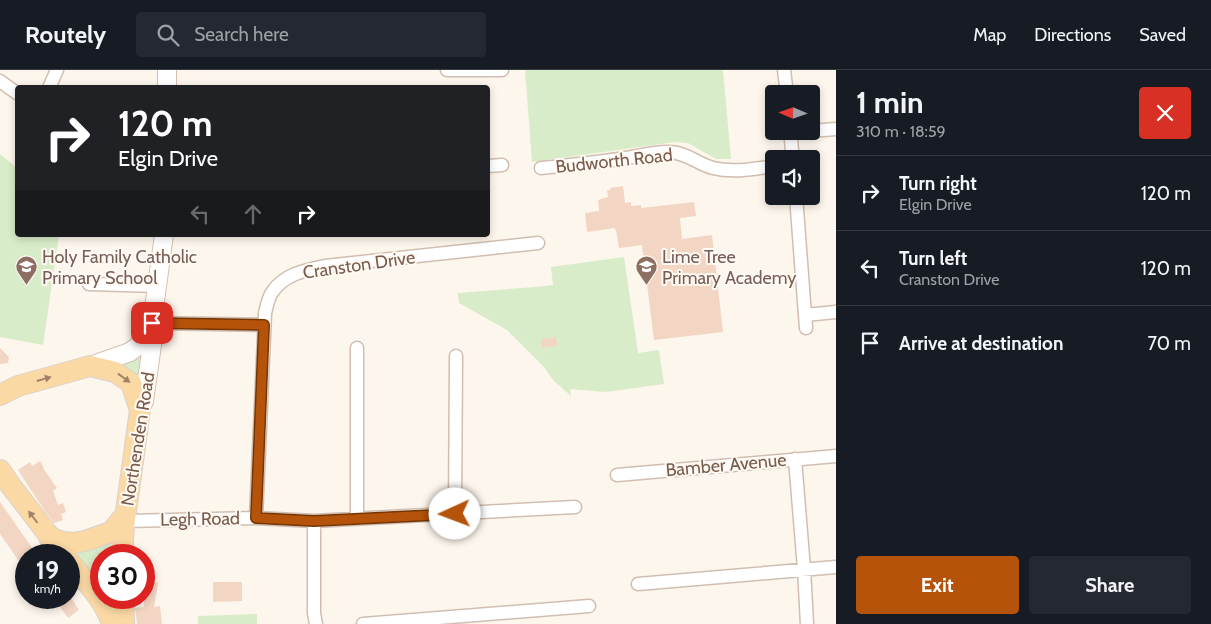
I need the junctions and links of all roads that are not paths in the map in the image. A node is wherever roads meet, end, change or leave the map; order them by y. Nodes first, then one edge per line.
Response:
1 (57, 70) edge
2 (167, 70) edge
3 (447, 70) edge
4 (502, 70) edge
5 (784, 70) edge
6 (0, 81) edge
7 (50, 85) edge
8 (167, 85) edge
9 (785, 85) edge
10 (15, 92) edge
11 (836, 129) edge
12 (820, 130) edge
13 (502, 165) dead end
14 (490, 166) edge
15 (765, 167) edge
16 (541, 168) dead end
17 (797, 205) edge
18 (164, 237) edge
19 (538, 243) dead end
20 (88, 284) dead end
21 (157, 286) junction
22 (836, 312) edge
23 (152, 323) junction
24 (264, 325) junction
25 (357, 348) dead end
26 (456, 356) dead end
27 (90, 366) junction
28 (0, 395) edge
29 (140, 410) junction
30 (836, 456) edge
31 (795, 459) junction
32 (0, 470) edge
33 (617, 475) dead end
34 (575, 507) dead end
35 (455, 514) junction
36 (126, 517) junction
37 (256, 518) junction
38 (357, 518) junction
39 (314, 521) junction
40 (49, 537) junction
41 (55, 544) edge
42 (123, 544) edge
43 (836, 567) edge
44 (804, 569) junction
45 (80, 574) edge
46 (638, 584) dead end
47 (589, 606) dead end
48 (123, 609) edge
49 (112, 624) edge
50 (124, 624) edge
51 (316, 624) edge
52 (363, 624) edge
53 (807, 624) edge

1 - 7 street
2 - 8 main road
3 - 4 street
5 - 9 street
6 - 10 street
11 - 12 street
13 - 14 street
15 - 16 street, Budworth Road
17 - 22 street
18 - 21 main road, Northenden Road
19 - 24 street, Cranston Drive
20 - 21 street
21 - 23 main road, Northenden Road
23 - 24 street
23 - 27 main road, Northenden Road
23 - 29 main road, Northenden Road
24 - 37 street, Cranston Drive
25 - 38 street
26 - 35 street
28 -> 27 main road
27 -> 29 main road
29 - 36 main road, Northenden Road
30 - 31 street, Bamber Avenue
31 - 33 street, Bamber Avenue
31 - 44 street
40 -> 32 main road
34 - 35 street, Legh Road
35 - 38 street, Legh Road
36 - 37 street, Legh Road
36 - 40 main road
36 - 42 main road, Northenden Road
37 - 39 street, Legh Road
38 - 39 street, Legh Road
39 - 51 street
40 - 41 main road
43 - 44 street
44 - 46 street
44 - 53 street
45 - 49 main road
47 - 52 street
48 - 50 main road

